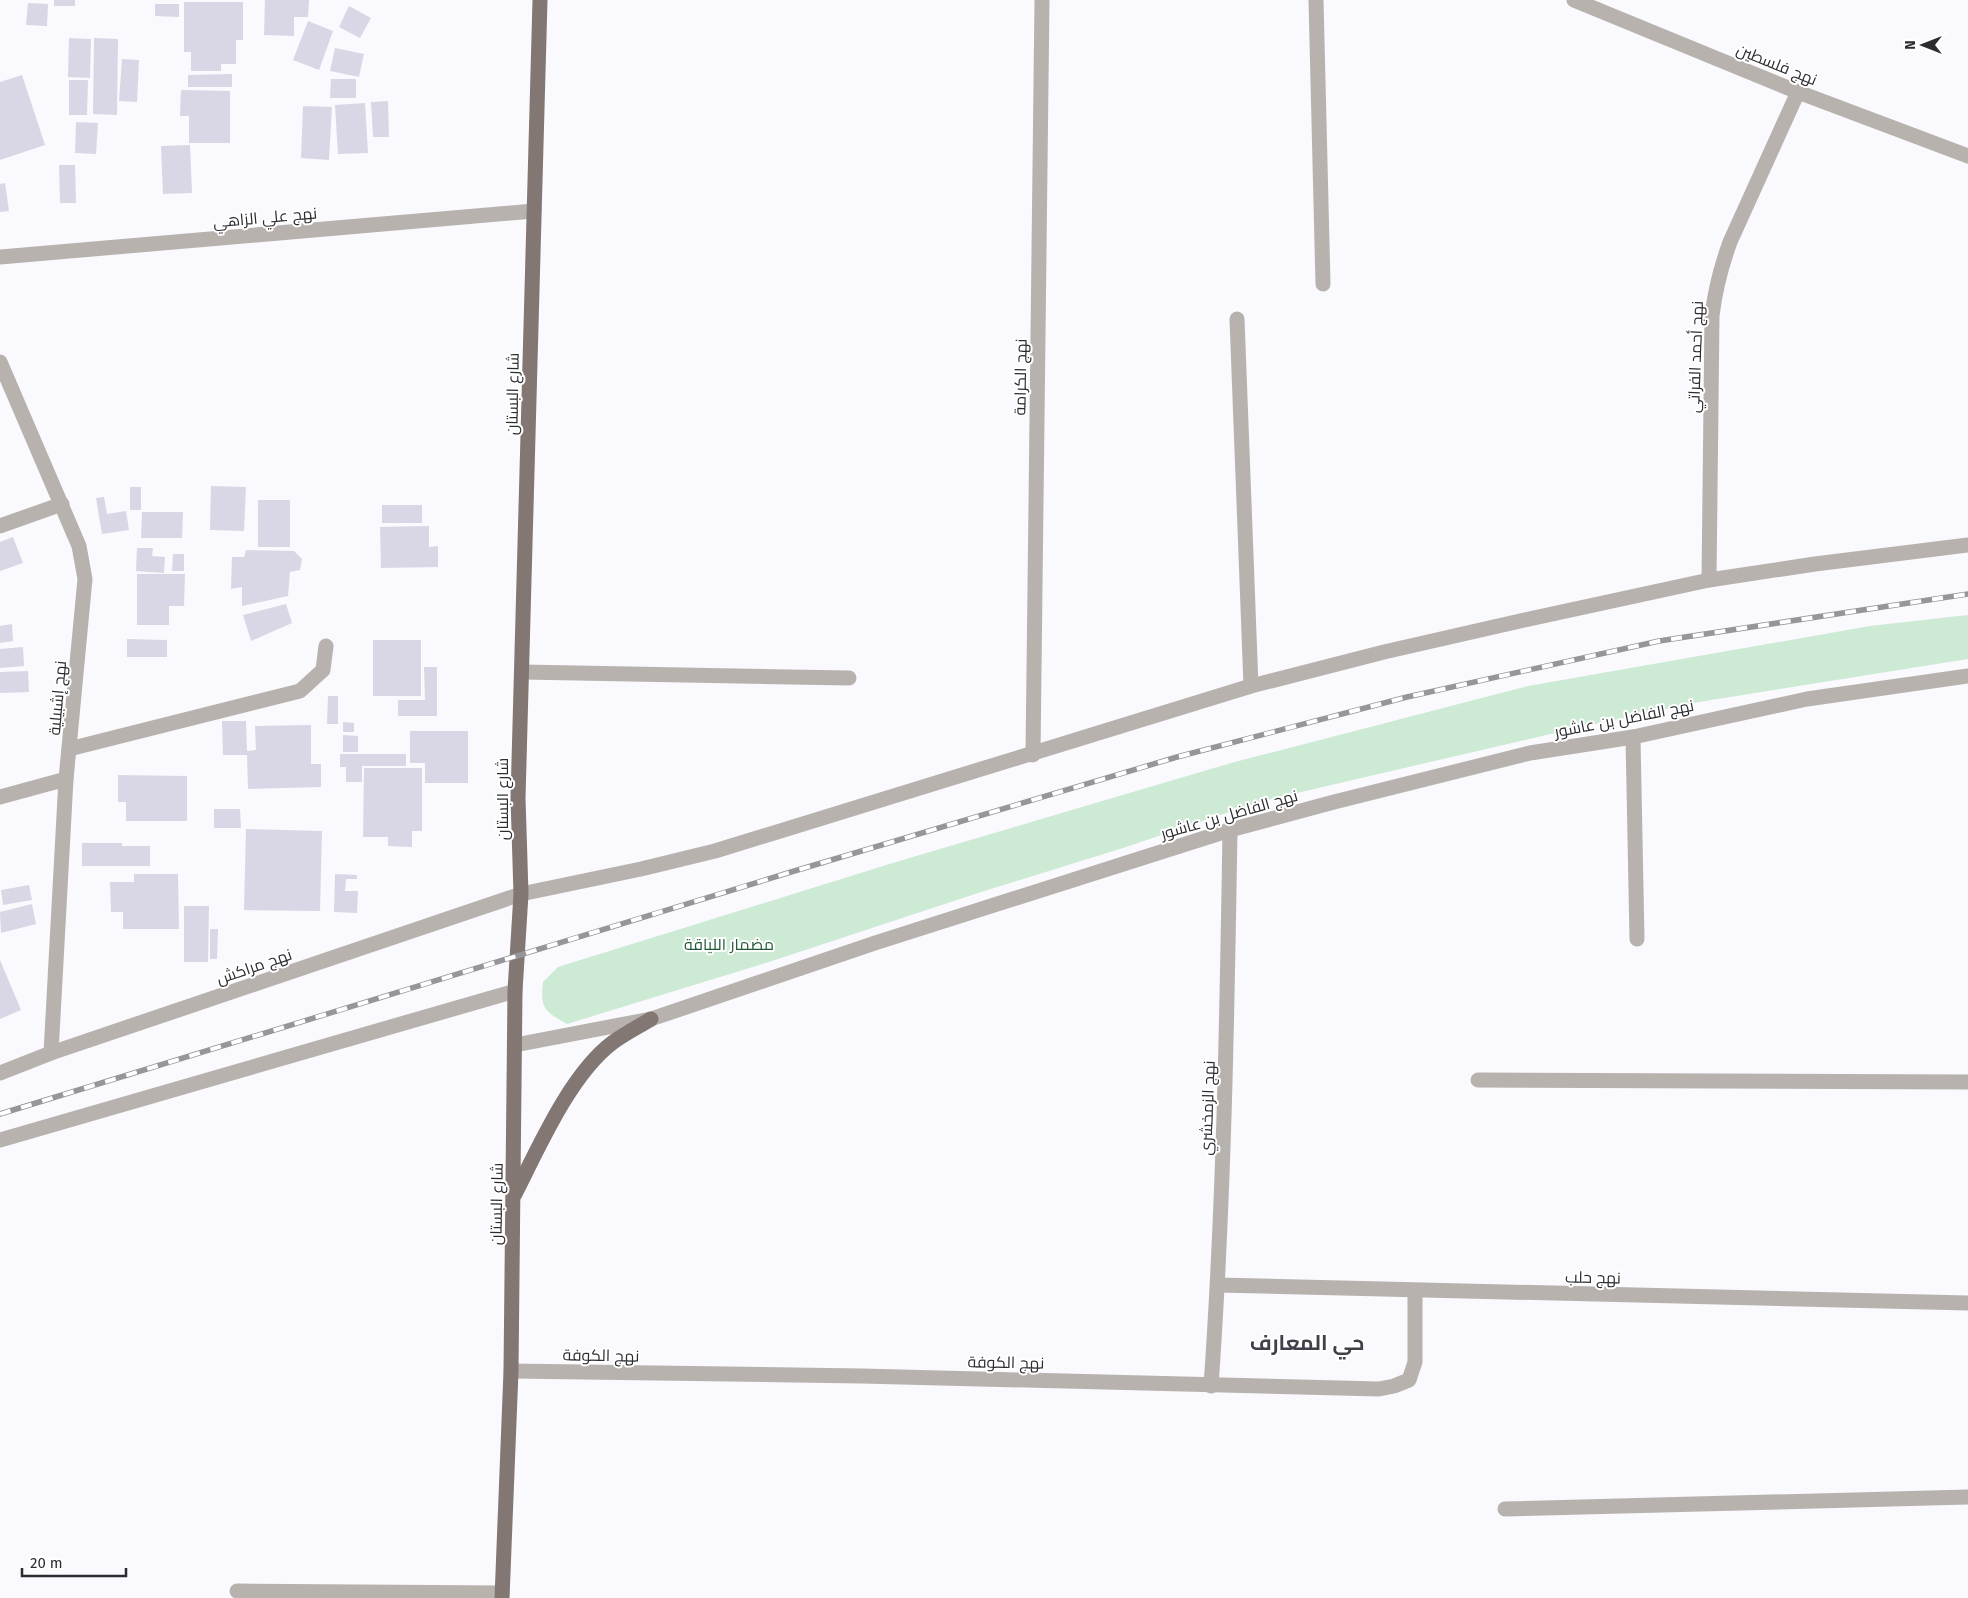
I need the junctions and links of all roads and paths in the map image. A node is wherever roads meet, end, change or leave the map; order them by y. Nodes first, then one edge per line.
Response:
1 (540, 0) edge
2 (1042, 0) edge
3 (1316, 0) edge
4 (1574, 0) edge
5 (1798, 92) junction
6 (1968, 156) edge
7 (534, 211) junction
8 (0, 257) edge
9 (1323, 284) dead end
10 (1237, 319) dead end
11 (0, 362) edge
12 (62, 504) junction
13 (0, 526) edge
14 (1968, 545) edge
15 (1709, 580) junction
16 (326, 646) dead end
17 (522, 672) junction
18 (1968, 676) edge
19 (850, 678) dead end
20 (1251, 686) junction
21 (1634, 737) junction
22 (70, 750) junction
23 (1033, 755) junction
24 (66, 779) junction
25 (0, 797) edge
26 (1230, 830) junction
27 (521, 894) junction
28 (1638, 939) dead end
29 (515, 991) junction
30 (651, 1019) junction
31 (515, 1044) junction
32 (50, 1053) junction
33 (0, 1073) edge
34 (1478, 1080) dead end
35 (1968, 1082) edge
36 (0, 1140) edge
37 (513, 1197) junction
38 (1218, 1285) junction
39 (1415, 1291) junction
40 (1968, 1303) edge
41 (511, 1371) junction
42 (1211, 1386) junction
43 (1968, 1497) edge
44 (1506, 1509) dead end
45 (237, 1591) dead end
46 (502, 1596) edge

1 - 7 main road, شارع البستان
2 - 23 street, نهج الكرامة
3 - 9 street
4 - 5 street, نهج فلسطين
5 - 6 street, نهج فلسطين
5 - 15 street, نهج أحمد الفراتي
7 - 8 street, نهج علي الزاهي
7 - 17 main road, شارع البستان
10 - 20 street
11 - 12 street, نهج إشبيلية
12 - 13 street
12 - 22 street, نهج إشبيلية
14 - 15 street, نهج مراكش
15 - 20 street, نهج مراكش
16 - 22 street
17 - 19 street
17 - 27 main road, شارع البستان
18 - 21 street, نهج الفاضل بن عاشور
20 - 23 street, نهج مراكش
21 - 26 street, نهج الفاضل بن عاشور
21 - 28 street
22 - 24 street, نهج إشبيلية
23 - 27 street, نهج مراكش
24 - 25 street
24 - 32 street, نهج إشبيلية
26 - 30 street, نهج الفاضل بن عاشور
26 - 38 street, نهج الزمخشري
27 - 29 main road, شارع البستان
27 - 32 street, نهج مراكش
29 - 31 main road, شارع البستان
29 - 36 street
30 - 31 street, نهج الفاضل بن عاشور
30 - 37 main road
31 - 37 main road, شارع البستان
32 - 33 street, نهج مراكش
34 - 35 street
37 - 41 main road, شارع البستان
38 - 39 street, نهج حلب
38 - 42 street, نهج الزمخشري
39 - 40 street, نهج حلب
39 - 42 street, نهج الكوفة
41 - 42 street, نهج الكوفة
41 - 46 main road, شارع البستان
43 - 44 street
45 - 46 street

